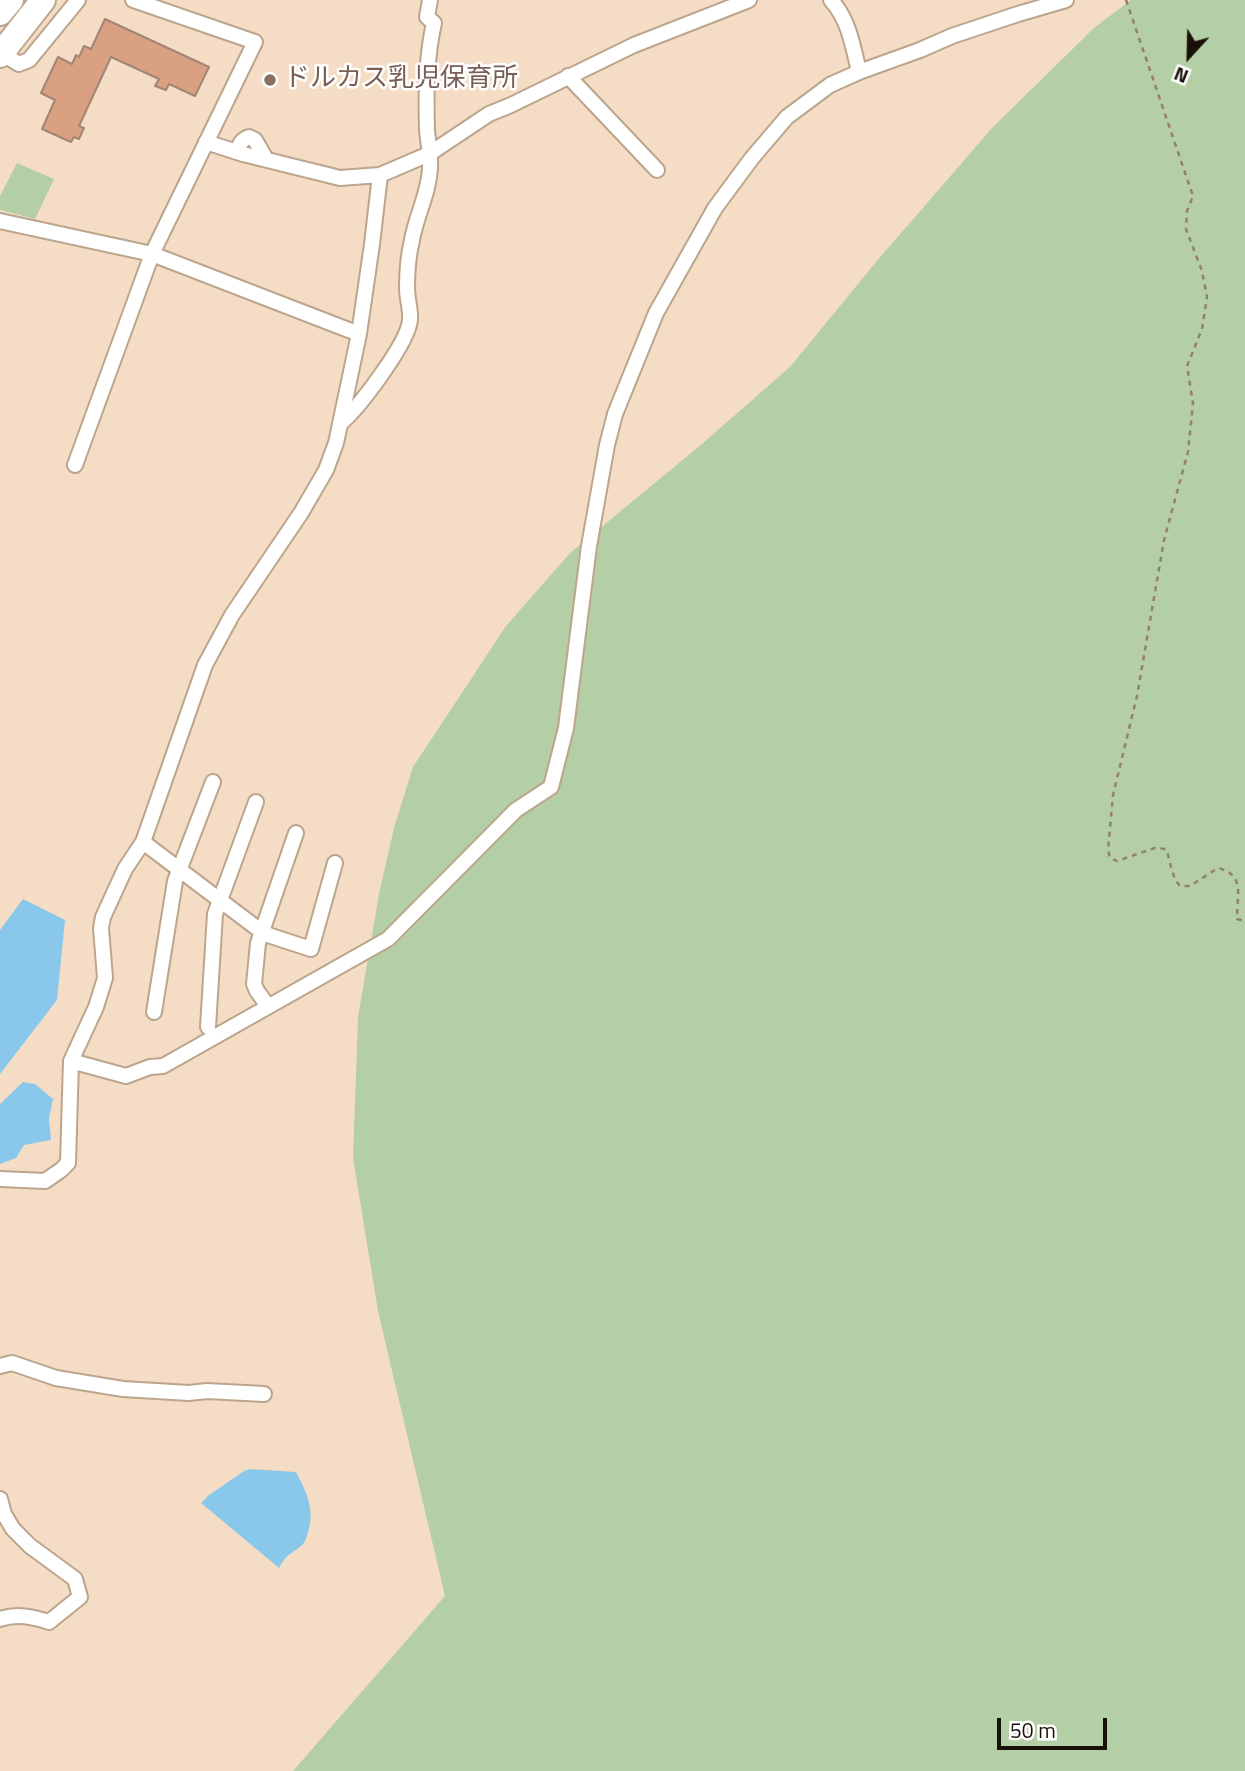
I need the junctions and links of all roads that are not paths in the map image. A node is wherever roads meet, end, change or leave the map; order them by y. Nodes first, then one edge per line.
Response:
1 (10, 0) edge
2 (43, 0) edge
3 (78, 0) edge
4 (133, 0) edge
5 (430, 0) edge
6 (749, 0) edge
7 (831, 0) edge
8 (1066, 0) edge
9 (722, 6) edge
10 (0, 13) edge
11 (1, 54) edge
12 (859, 72) junction
13 (568, 76) junction
14 (206, 142) junction
15 (429, 154) junction
16 (657, 170) dead end
17 (380, 175) junction
18 (0, 221) edge
19 (152, 254) junction
20 (359, 334) junction
21 (342, 422) junction
22 (75, 465) dead end
23 (213, 782) dead end
24 (256, 802) dead end
25 (296, 832) dead end
26 (143, 842) junction
27 (335, 863) dead end
28 (179, 869) junction
29 (220, 900) junction
30 (262, 932) junction
31 (268, 1006) junction
32 (154, 1012) dead end
33 (208, 1027) dead end
34 (71, 1062) junction
35 (0, 1180) edge
36 (0, 1366) edge
37 (264, 1394) dead end
38 (0, 1499) edge
39 (0, 1619) edge

1 - 10 highway
2 - 11 highway
3 - 11 street
4 - 14 street
5 - 15 street
6 - 9 street
7 - 12 street
8 - 12 street
9 - 13 street
12 - 31 street
13 - 15 street
13 - 16 street
14 - 17 street
14 - 19 street
15 - 17 street
15 - 21 street
17 - 20 street
18 - 19 street
19 - 20 street
19 - 22 street
20 - 21 street
21 - 26 street
23 - 28 street
24 - 29 street
25 - 30 street
26 - 28 street
26 - 34 street
27 - 30 street
28 - 29 street
28 - 32 street
29 - 30 street
29 - 33 street
30 - 31 street
31 - 34 street
34 - 35 street
36 - 37 street
38 - 39 street

